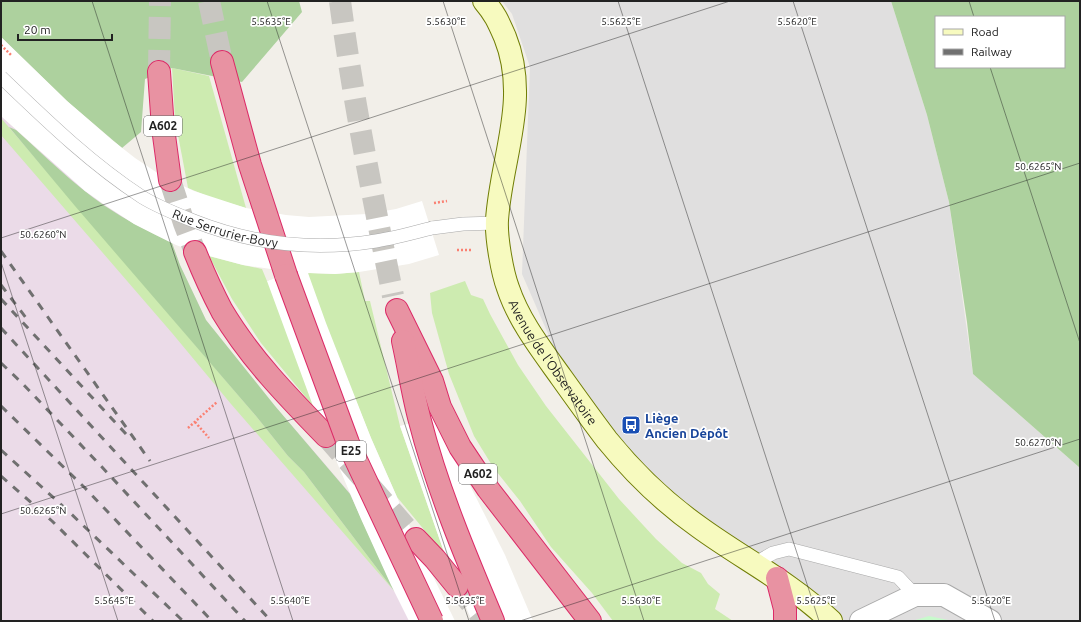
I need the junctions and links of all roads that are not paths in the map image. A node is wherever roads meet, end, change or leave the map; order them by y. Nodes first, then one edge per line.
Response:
1 (484, 1) edge
2 (222, 62) tunnel mouth
3 (159, 72) tunnel mouth
4 (1, 77) edge
5 (170, 180) tunnel mouth
6 (497, 223) junction
7 (195, 252) tunnel mouth
8 (326, 436) tunnel mouth
9 (416, 538) tunnel mouth
10 (754, 564) junction
11 (776, 578) junction
12 (457, 586) tunnel mouth
13 (915, 594) junction
14 (432, 621) edge
15 (493, 621) edge
16 (590, 621) edge
17 (785, 621) edge
18 (831, 621) edge
19 (861, 621) edge
20 (990, 621) edge

1 - 6 street, Avenue de l'Observatoire
2 - 14 highway, E25, bridge
3 - 5 highway, A602
4 - 6 lane, Rue Serrurier-Bovy, bridge
6 - 10 street, Avenue de l'Observatoire
7 - 8 highway
9 - 12 highway
10 - 11 street, Avenue de l'Observatoire
10 - 13 lane
11 - 17 highway
11 - 18 street, Avenue de l'Observatoire
13 - 19 street
13 - 20 street
15 - 16 highway, A602

